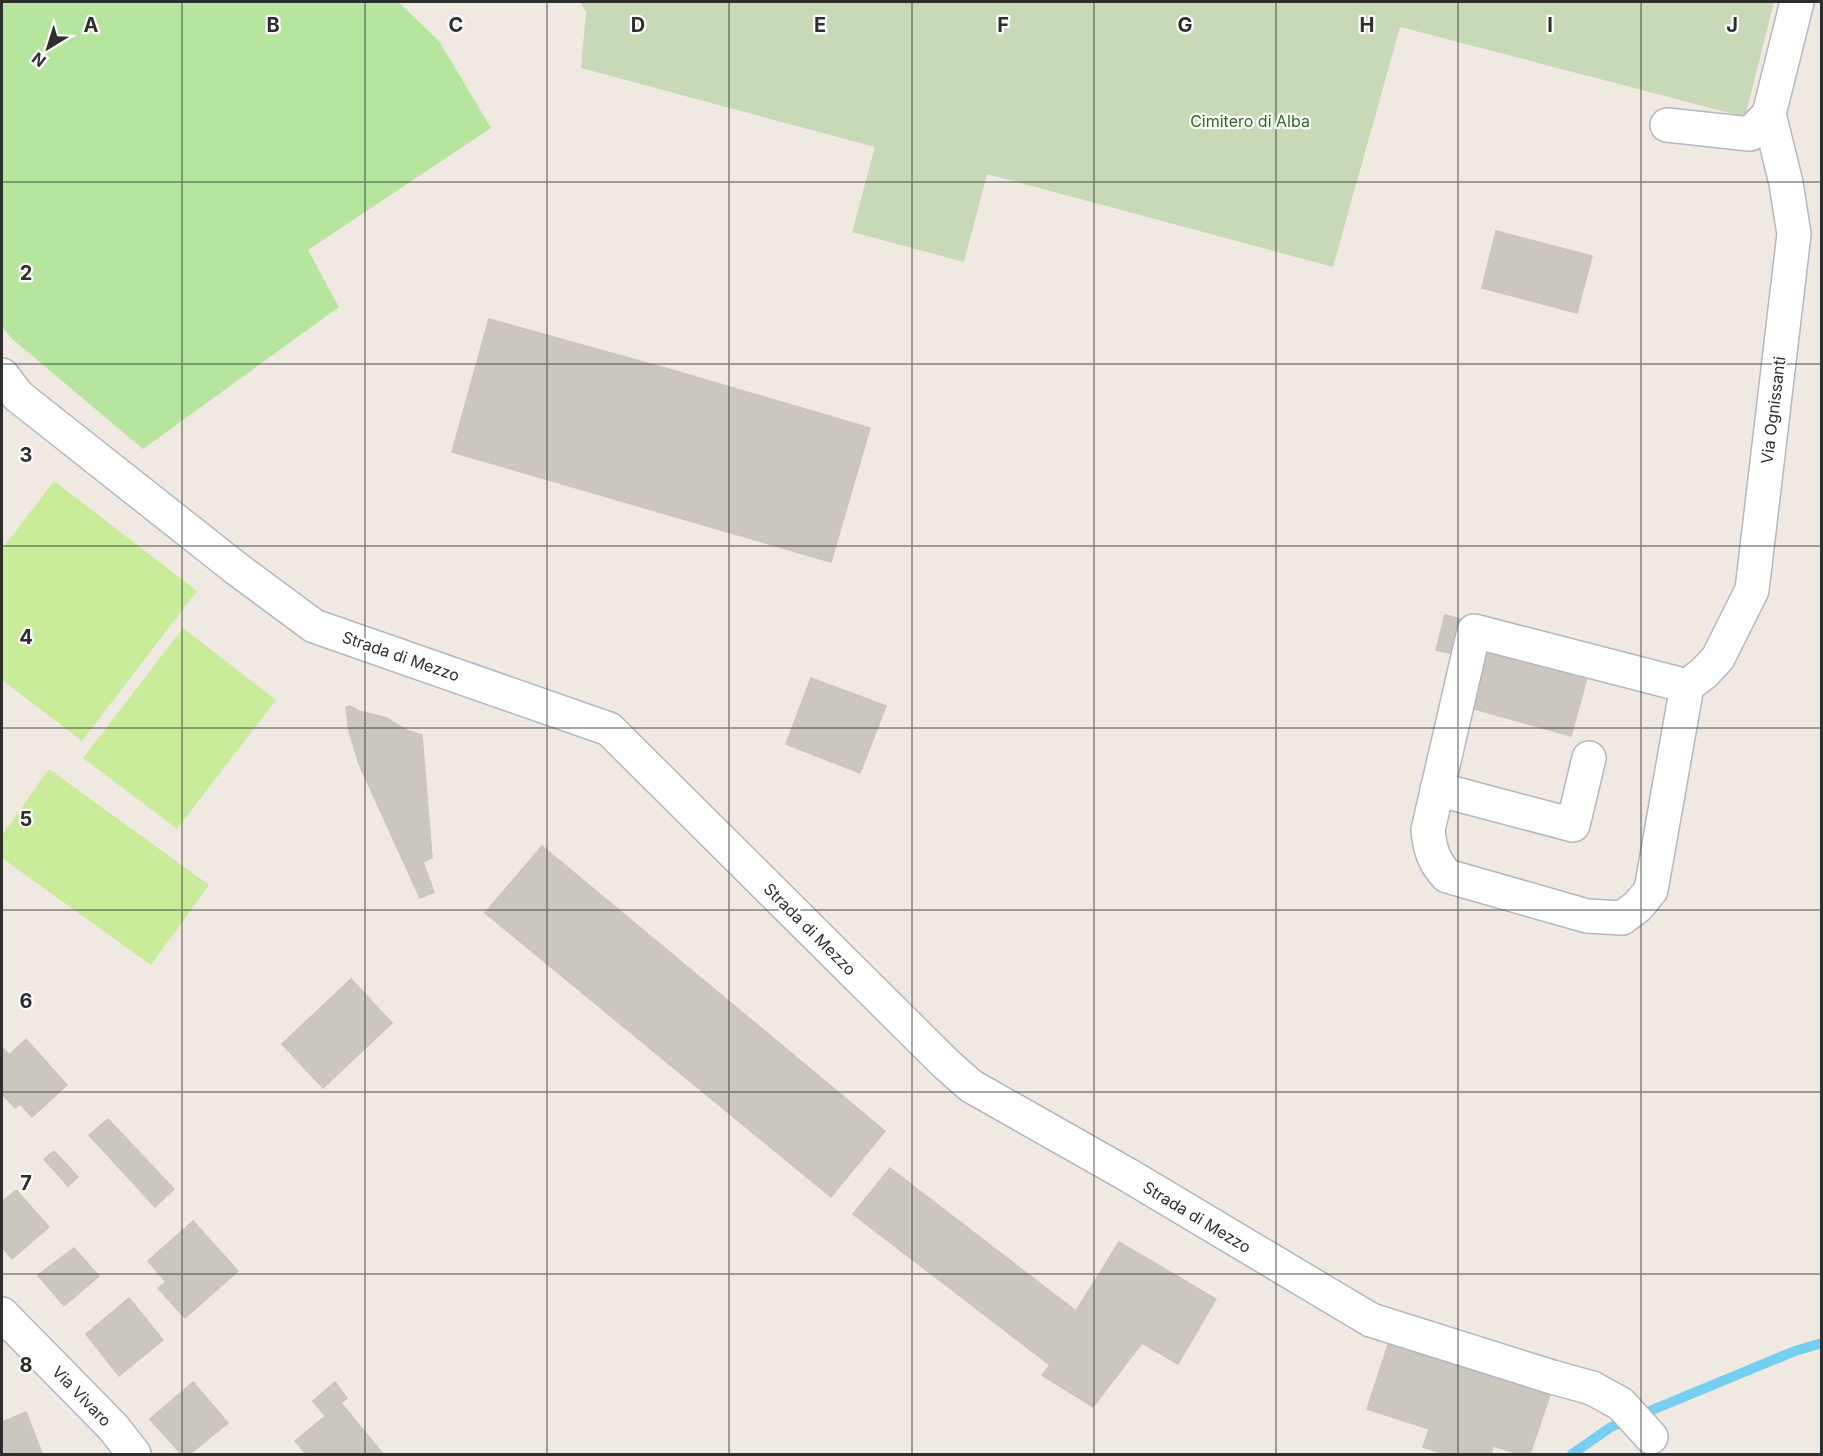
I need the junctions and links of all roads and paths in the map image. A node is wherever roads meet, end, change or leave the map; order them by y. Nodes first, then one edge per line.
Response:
1 (1797, 2) edge
2 (1769, 114) junction
3 (1667, 125) dead end
4 (2, 375) edge
5 (1687, 686) junction
6 (1589, 758) dead end
7 (1437, 789) junction
8 (2, 1314) edge
9 (1651, 1437) dead end
10 (134, 1455) edge

1 - 2 street, Via Ognissanti
2 - 3 street
2 - 5 street, Via Ognissanti
4 - 9 street, Strada di Mezzo
5 - 7 street
5 - 7 street
6 - 7 street
8 - 10 street, Via Vivaro

